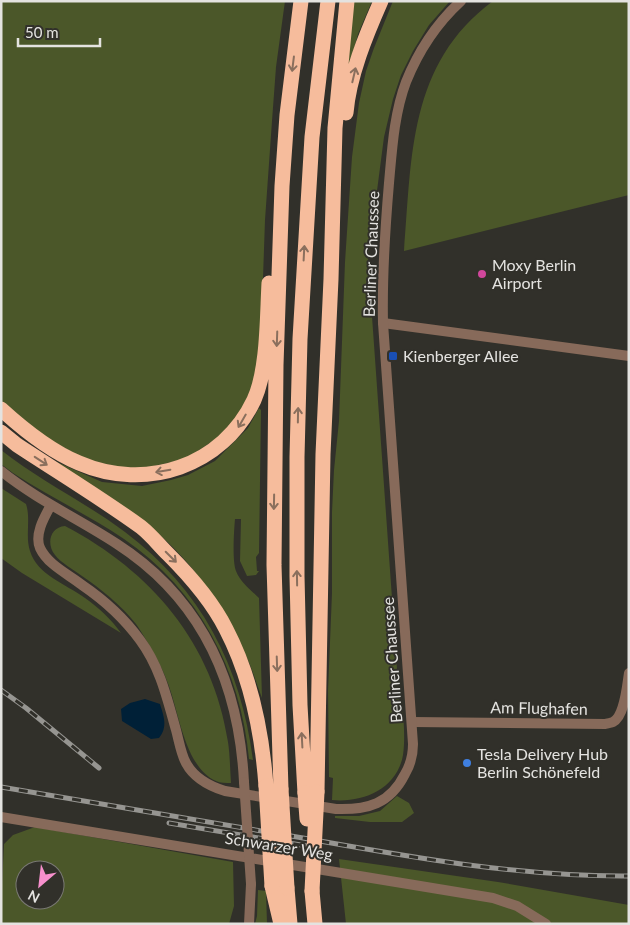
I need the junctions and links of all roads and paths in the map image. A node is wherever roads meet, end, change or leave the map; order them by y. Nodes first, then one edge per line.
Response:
1 (301, 1) edge
2 (328, 1) edge
3 (348, 1) edge
4 (382, 1) edge
5 (461, 1) edge
6 (282, 186) junction
7 (331, 279) junction
8 (383, 323) junction
9 (629, 356) edge
10 (1, 409) edge
11 (1, 432) edge
12 (1, 472) edge
13 (51, 505) junction
14 (629, 673) edge
15 (412, 722) junction
16 (274, 787) junction
17 (311, 792) junction
18 (1, 817) edge
19 (280, 887) junction
20 (249, 924) edge
21 (282, 924) edge
22 (290, 924) edge
23 (314, 924) edge
24 (546, 924) edge

1 -> 6 highway
17 -> 2 highway
3 - 7 highway
7 -> 4 highway
5 - 8 street, Berliner Chaussee
6 -> 10 highway
6 -> 16 highway
7 - 17 highway
8 - 9 street
8 - 15 street, Berliner Chaussee
11 -> 16 highway
12 - 13 street
13 - 15 street, Berliner Chaussee
13 - 20 street, bridge
14 - 15 street, Am Flughafen
16 - 19 highway, bridge
17 - 23 highway, bridge
18 - 24 street, Schwarzer Weg
19 - 21 highway
19 - 22 highway

